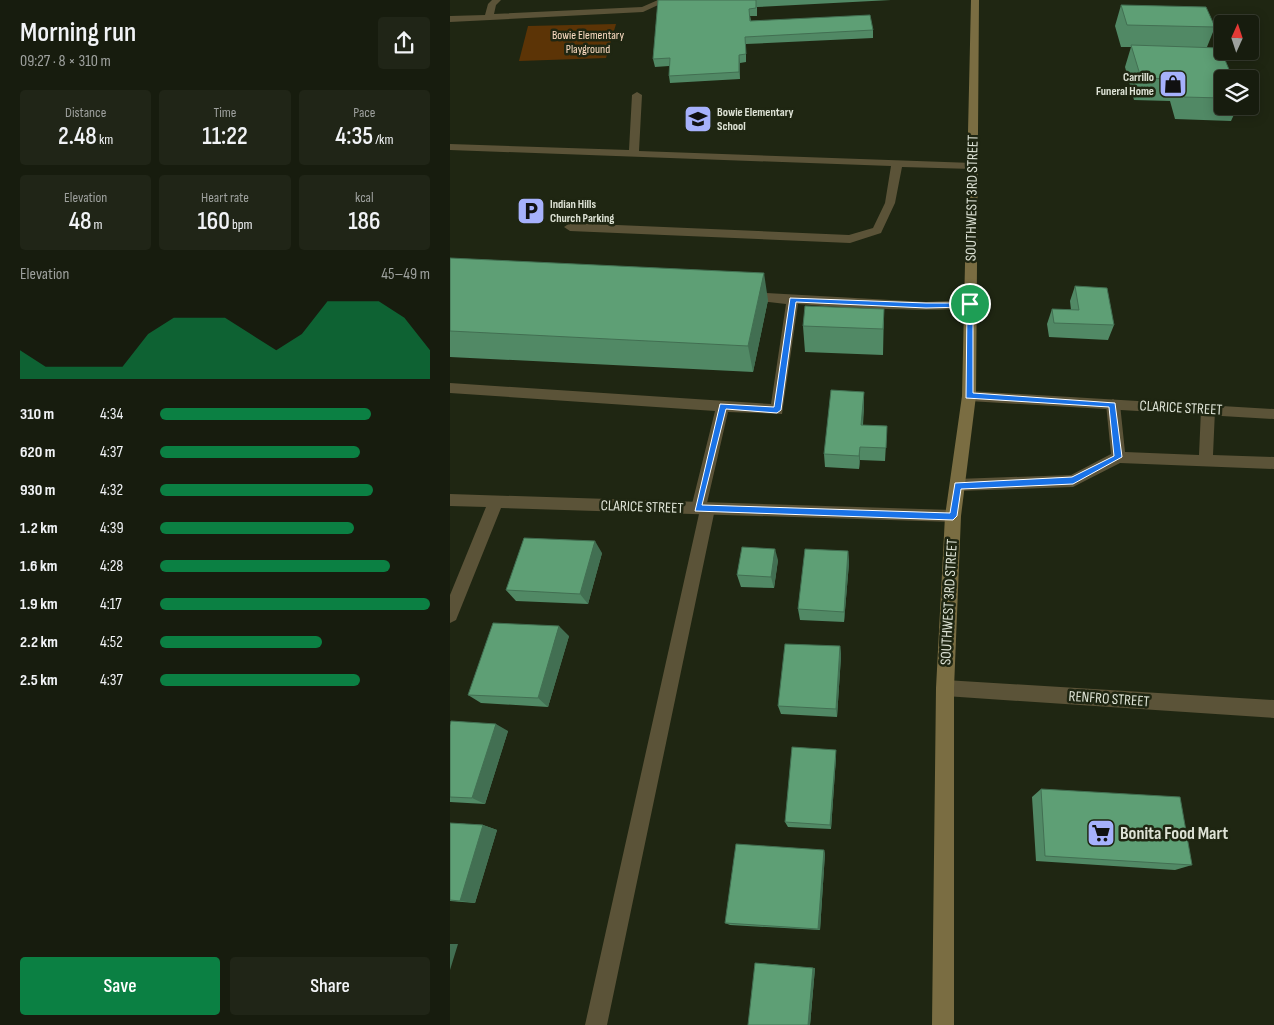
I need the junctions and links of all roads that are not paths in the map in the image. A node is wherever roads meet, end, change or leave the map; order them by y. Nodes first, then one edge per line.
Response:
1 (497, 0) edge
2 (609, 0) edge
3 (665, 0) edge
4 (975, 0) edge
5 (610, 10) junction
6 (489, 17) junction
7 (450, 19) edge
8 (636, 96) dead end
9 (450, 147) edge
10 (634, 154) junction
11 (896, 163) junction
12 (973, 166) junction
13 (570, 227) dead end
14 (738, 295) edge
15 (793, 300) junction
16 (970, 304) junction
17 (450, 388) edge
18 (969, 396) junction
19 (1113, 404) junction
20 (723, 406) junction
21 (1208, 410) junction
22 (1274, 414) edge
23 (1118, 457) junction
24 (1206, 461) junction
25 (1274, 463) edge
26 (957, 486) junction
27 (450, 500) edge
28 (496, 502) junction
29 (703, 508) junction
30 (953, 516) junction
31 (450, 615) edge
32 (945, 688) junction
33 (1274, 709) edge
34 (596, 1025) edge
35 (943, 1025) edge

1 - 6 street
2 - 5 street
3 - 5 street
4 - 12 street, SOUTHWEST 3RD STREET
5 - 6 street
6 - 7 street
8 - 10 street
9 - 10 street
10 - 11 street
11 - 12 street
11 - 13 street
12 - 16 street, SOUTHWEST 3RD STREET
14 - 15 street
15 - 16 street
15 - 20 street
16 - 18 street, SOUTHWEST 3RD STREET
17 - 20 street
18 - 19 street, CLARICE STREET
18 - 26 street, SOUTHWEST 3RD STREET
19 - 21 street, CLARICE STREET
19 - 23 street
20 - 29 street
21 - 22 street, CLARICE STREET
21 - 24 street
23 - 24 street
23 - 26 street
24 - 25 street
26 - 30 street, SOUTHWEST 3RD STREET
27 - 28 street, CLARICE STREET
28 - 29 street, CLARICE STREET
28 - 31 street
29 - 30 street, CLARICE STREET
29 - 34 street
30 - 32 street, SOUTHWEST 3RD STREET
32 - 33 street, RENFRO STREET
32 - 35 street, SOUTHWEST 3RD STREET

